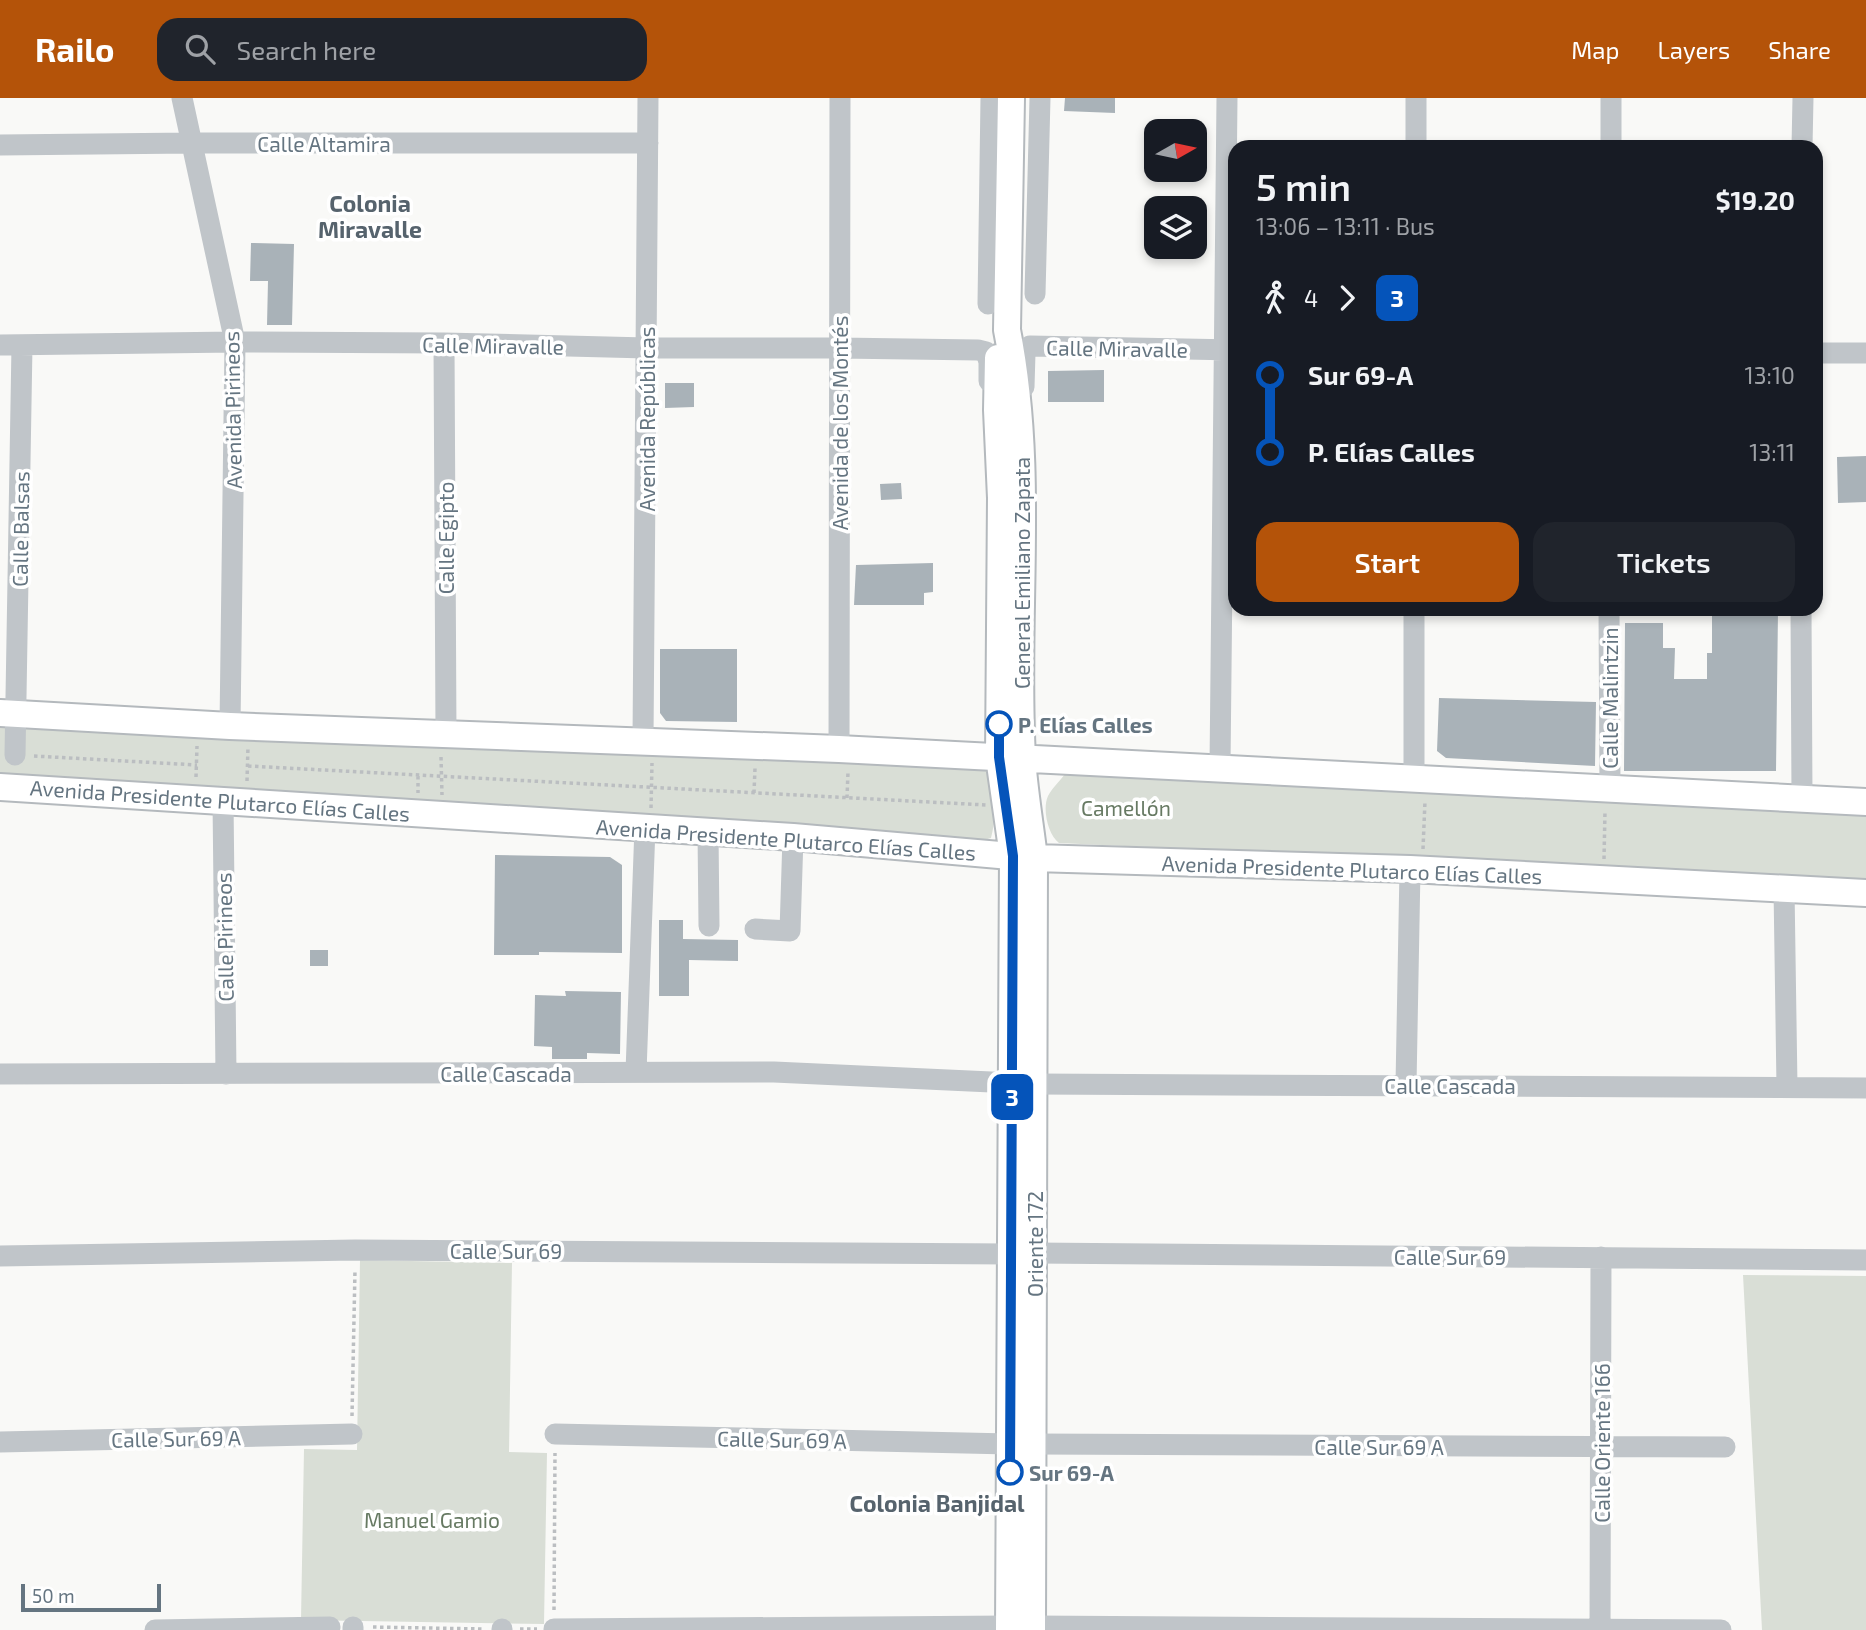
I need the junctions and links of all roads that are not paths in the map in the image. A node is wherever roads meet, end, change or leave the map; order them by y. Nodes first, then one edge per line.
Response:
1 (182, 98) edge
2 (648, 98) edge
3 (840, 98) edge
4 (990, 98) edge
5 (1011, 98) edge
6 (1040, 98) edge
7 (1227, 98) edge
8 (1416, 98) edge
9 (1611, 98) edge
10 (1803, 98) edge
11 (1416, 140) edge
12 (1611, 140) edge
13 (1802, 140) edge
14 (191, 143) junction
15 (648, 143) junction
16 (0, 145) edge
17 (1228, 182) edge
18 (1035, 294) dead end
19 (988, 304) dead end
20 (1007, 330) junction
21 (235, 342) junction
22 (444, 343) junction
23 (0, 345) edge
24 (22, 345) junction
25 (647, 348) junction
26 (839, 348) junction
27 (1228, 350) edge
28 (1823, 353) edge
29 (1866, 353) edge
30 (997, 410) junction
31 (1228, 433) edge
32 (1022, 459) junction
33 (1414, 616) edge
34 (1609, 616) edge
35 (1801, 616) edge
36 (8, 713) edge
37 (443, 734) junction
38 (240, 737) junction
39 (648, 741) junction
40 (839, 749) junction
41 (15, 755) road end
42 (1011, 757) junction
43 (1220, 767) junction
44 (1420, 778) junction
45 (0, 786) edge
46 (1608, 788) junction
47 (1802, 798) junction
48 (235, 801) junction
49 (1866, 802) edge
50 (647, 827) junction
51 (708, 831) junction
52 (793, 837) junction
53 (1024, 857) junction
54 (1416, 870) junction
55 (1784, 888) junction
56 (1866, 893) edge
57 (709, 926) dead end
58 (755, 929) dead end
59 (636, 1072) junction
60 (0, 1074) edge
61 (226, 1074) junction
62 (1023, 1083) junction
63 (1406, 1085) junction
64 (1787, 1087) junction
65 (1866, 1088) edge
66 (1023, 1253) junction
67 (0, 1256) edge
68 (1601, 1257) junction
69 (1866, 1260) edge
70 (352, 1434) road end
71 (555, 1434) road end
72 (0, 1442) edge
73 (1022, 1444) junction
74 (1602, 1447) junction
75 (1725, 1447) dead end
76 (330, 1627) dead end
77 (1020, 1628) edge
78 (554, 1629) edge
79 (1600, 1629) edge
80 (155, 1630) edge
81 (1721, 1630) edge

1 - 14 street, Avenida Pirineos
2 - 15 street, Avenida Repúblicas
3 - 26 street, Avenida de los Montés
4 - 19 street
5 - 20 main road, General Emiliano Zapata
6 - 18 street
7 - 17 street
8 - 11 street
9 - 12 street
10 - 13 street
14 - 15 street, Calle Altamira
14 - 16 street, Calle Altamira
14 - 21 street, Avenida Pirineos
15 - 25 street, Avenida Repúblicas
20 - 30 main road, General Emiliano Zapata
20 - 32 main road, General Emiliano Zapata
21 - 22 street, Calle Miravalle
21 - 24 street, Calle Miravalle
21 - 38 street, Avenida Pirineos
22 - 25 street, Calle Miravalle
22 - 37 street, Calle Egipto
23 - 24 street, Calle Miravalle
24 - 36 street, Calle Balsas
25 - 26 street, Calle Miravalle
25 - 39 street, Avenida Repúblicas
26 - 30 street, Calle Miravalle
26 - 40 street, Avenida de los Montés
27 - 32 street, Calle Miravalle
28 - 29 street
30 - 42 main road, General Emiliano Zapata
31 - 43 street
32 - 42 main road, General Emiliano Zapata
33 - 44 street
34 - 46 street, Calle Malintzin
35 - 47 street
36 - 38 main road
36 - 41 street, Calle Balsas
37 - 38 main road
37 - 39 main road
39 - 40 main road
40 - 42 main road
42 - 43 main road
42 - 53 main road, General Emiliano Zapata
43 - 44 main road
44 - 46 main road
45 - 48 main road, Avenida Presidente Plutarco Elías Calles
46 - 47 main road
47 - 49 main road
48 - 50 main road, Avenida Presidente Plutarco Elías Calles
48 - 61 street, Calle Pirineos
50 - 51 main road, Avenida Presidente Plutarco Elías Calles
50 - 59 street
51 - 52 main road, Avenida Presidente Plutarco Elías Calles
51 - 57 street
52 - 53 main road, Avenida Presidente Plutarco Elías Calles
52 - 58 street
53 - 54 main road, Avenida Presidente Plutarco Elías Calles
53 - 62 main road, Oriente 172
54 - 55 main road, Avenida Presidente Plutarco Elías Calles
54 - 63 street
55 - 56 main road, Avenida Presidente Plutarco Elías Calles
55 - 64 street
59 - 61 street, Calle Cascada
59 - 62 street, Calle Cascada
60 - 61 street, Calle Cascada
62 - 63 street, Calle Cascada
62 - 66 main road, Oriente 172
63 - 64 street, Calle Cascada
64 - 65 street, Calle Cascada
66 - 67 street, Calle Sur 69
66 - 68 street, Calle Sur 69
66 - 73 main road, Oriente 172
68 - 69 street, Calle Sur 69
68 - 74 street, Calle Oriente 166
70 - 72 street, Calle Sur 69 A
71 - 73 street, Calle Sur 69 A
73 - 74 street, Calle Sur 69 A
73 - 77 main road, Oriente 172
74 - 75 street, Calle Sur 69 A
74 - 79 street, Calle Oriente 166
76 - 80 street
77 - 78 street
77 - 79 street
79 - 81 street

